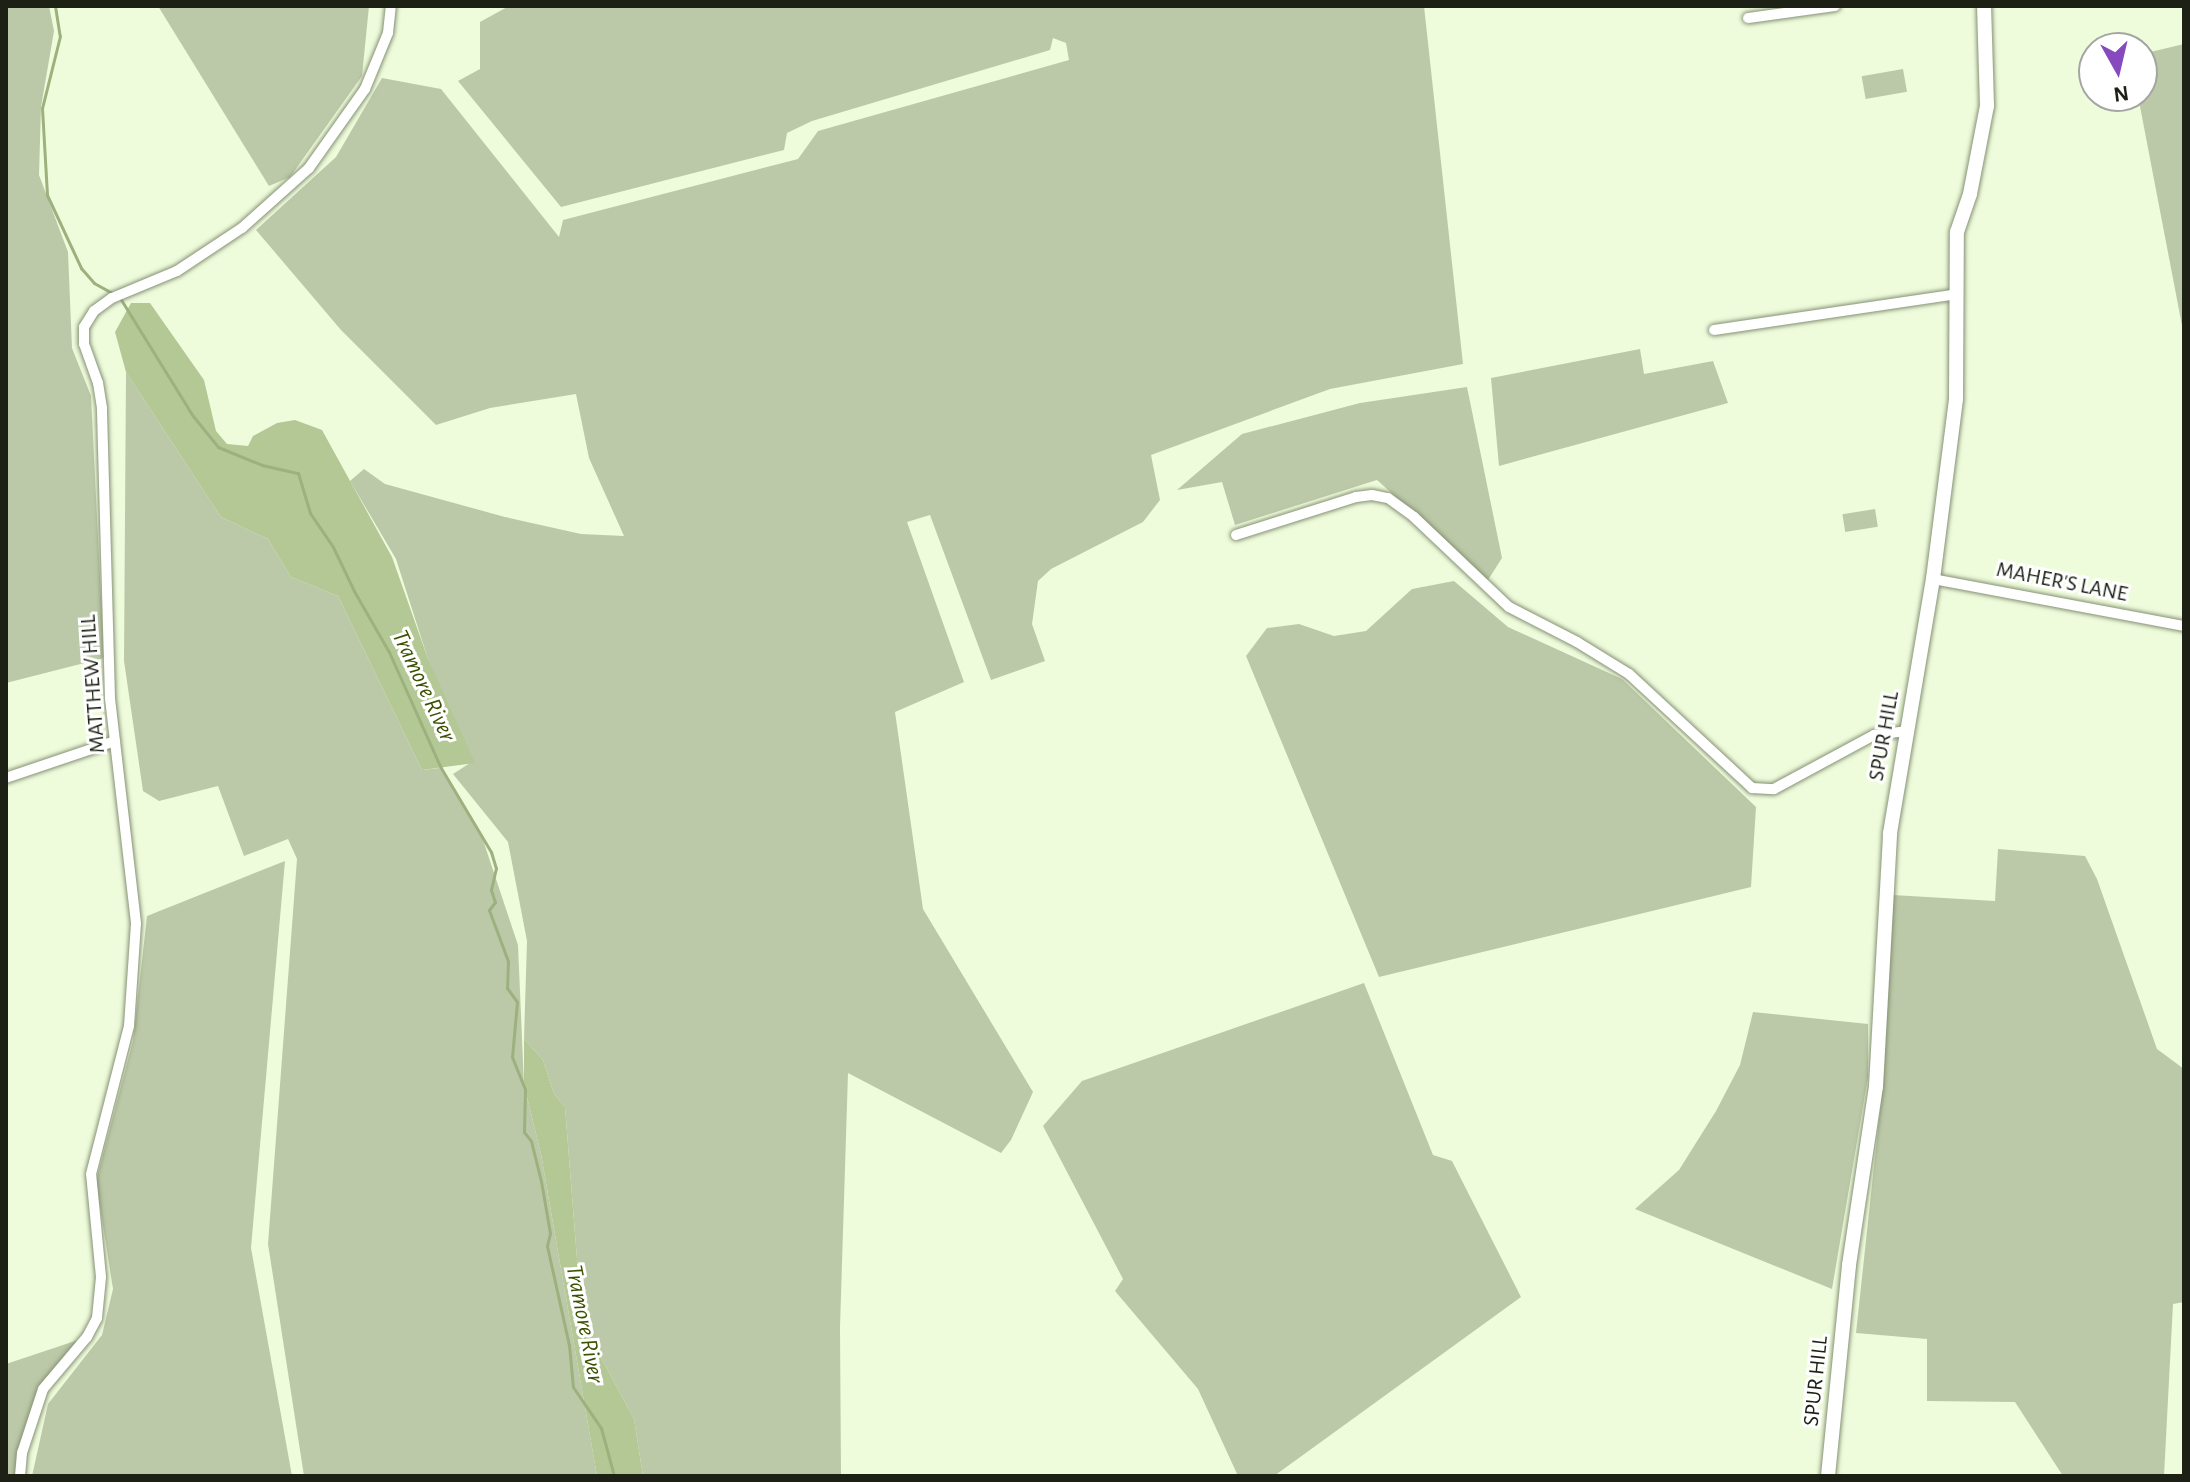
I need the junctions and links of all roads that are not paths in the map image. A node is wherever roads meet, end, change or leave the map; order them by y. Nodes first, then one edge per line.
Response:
1 (391, 6) edge
2 (1835, 6) edge
3 (1984, 6) edge
4 (1748, 18) dead end
5 (1957, 294) junction
6 (1714, 330) dead end
7 (1236, 535) dead end
8 (1933, 579) junction
9 (2184, 626) edge
10 (1906, 731) junction
11 (115, 741) junction
12 (6, 778) edge
13 (20, 1476) edge
14 (1828, 1476) edge

1 - 11 street, MATTHEW HILL
2 - 4 street
3 - 5 street, SPUR HILL
5 - 6 street
5 - 8 street, SPUR HILL
7 - 10 street
8 - 9 street, MAHER'S LANE
8 - 10 street, SPUR HILL
10 - 14 street, SPUR HILL
11 - 12 street
11 - 13 street, MATTHEW HILL

